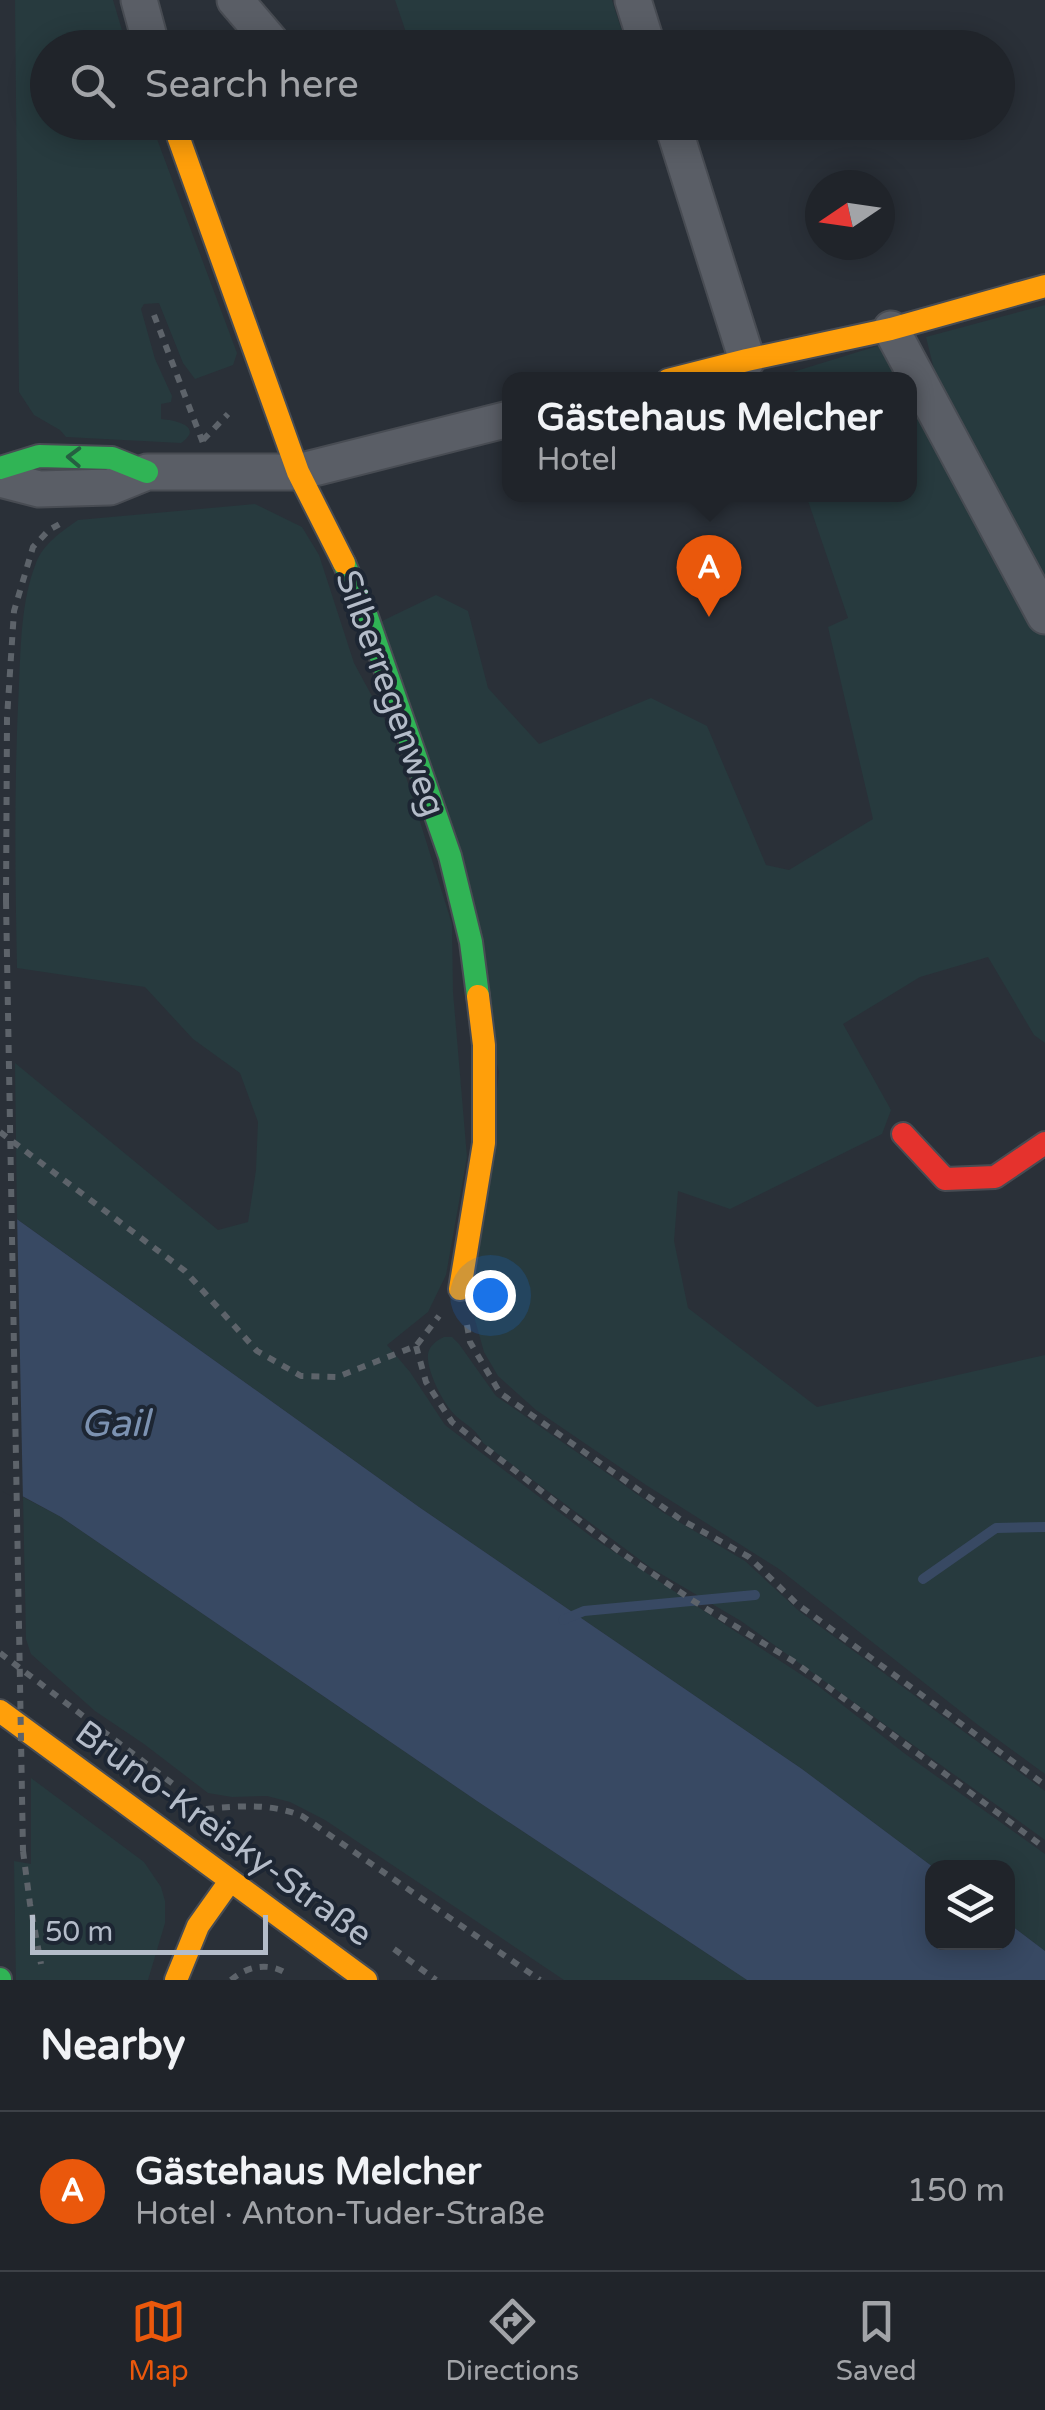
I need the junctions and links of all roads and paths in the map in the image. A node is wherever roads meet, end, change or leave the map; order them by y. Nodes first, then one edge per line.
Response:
1 (140, 0) edge
2 (235, 0) edge
3 (633, 0) edge
4 (148, 30) edge
5 (261, 30) edge
6 (642, 30) edge
7 (179, 140) edge
8 (678, 140) edge
9 (1045, 286) edge
10 (154, 316) dead end
11 (891, 329) junction
12 (747, 360) junction
13 (700, 372) edge
14 (914, 372) edge
15 (917, 377) edge
16 (228, 414) dead end
17 (502, 421) edge
18 (208, 456) junction
19 (0, 468) edge
20 (146, 472) junction
21 (298, 472) junction
22 (0, 479) edge
23 (33, 547) dead end
24 (1045, 616) edge
25 (0, 1132) edge
26 (903, 1134) dead end
27 (1045, 1143) edge
28 (460, 1289) joint
29 (0, 1652) edge
30 (0, 1711) edge
31 (1045, 1785) edge
32 (1045, 1848) edge
33 (230, 1881) junction
34 (287, 1974) dead end
35 (44, 1980) edge
36 (176, 1980) edge
37 (231, 1980) edge
38 (366, 1980) edge
39 (540, 1980) edge

1 - 4 street
2 - 5 street
3 - 6 street
7 - 21 street, Silberregenweg
8 - 12 street
9 - 11 street
10 - 18 path
11 - 12 street
11 - 14 street
12 - 13 street
15 - 24 street
16 - 18 path
17 - 21 street
18 - 20 street
18 - 21 street
20 -> 19 street
20 - 22 street
21 - 28 street, Silberregenweg
23 - 35 path, bridge
25 - 32 path
26 - 27 street
28 - 31 path
29 - 39 path
30 - 33 street, Bruno-Kreisky-Straße
33 - 36 street
33 - 38 street, Bruno-Kreisky-Straße
34 - 37 path

